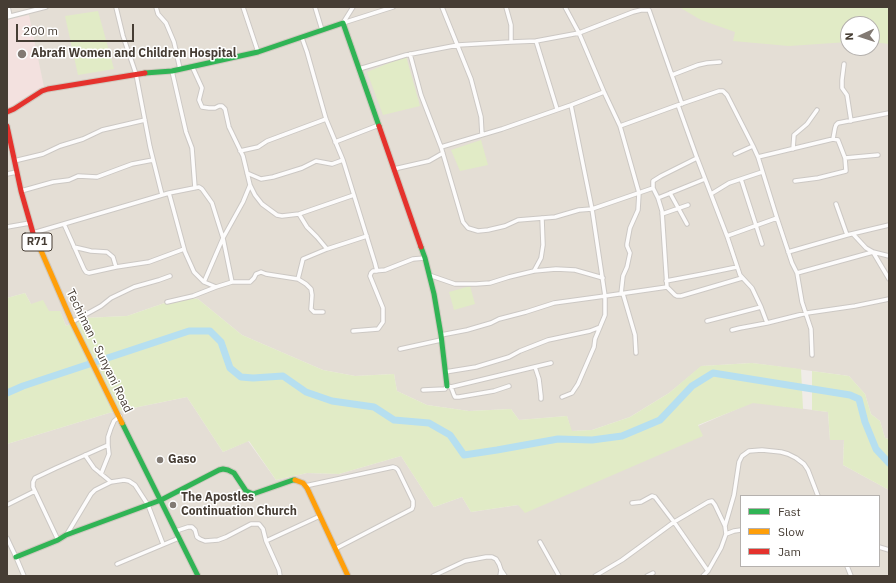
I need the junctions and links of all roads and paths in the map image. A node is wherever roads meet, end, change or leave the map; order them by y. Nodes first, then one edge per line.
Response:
1 (8, 7) edge
2 (26, 7) edge
3 (46, 7) edge
4 (116, 7) edge
5 (156, 7) edge
6 (242, 7) edge
7 (315, 7) edge
8 (353, 7) edge
9 (393, 7) edge
10 (442, 7) edge
11 (506, 7) edge
12 (565, 7) edge
13 (27, 12) junction
14 (9, 16) edge
15 (343, 23) junction
16 (322, 30) junction
17 (578, 33) junction
18 (302, 38) junction
19 (536, 41) junction
20 (511, 42) junction
21 (458, 46) junction
22 (258, 52) junction
23 (410, 54) junction
24 (720, 62) dead end
25 (844, 64) dead end
26 (192, 66) junction
27 (180, 69) junction
28 (359, 69) junction
29 (172, 70) junction
30 (136, 74) junction
31 (672, 75) junction
32 (604, 92) junction
33 (680, 104) junction
34 (571, 105) junction
35 (557, 109) junction
36 (817, 110) dead end
37 (7, 112) edge
38 (889, 113) edge
39 (326, 119) junction
40 (145, 120) junction
41 (851, 121) junction
42 (378, 125) junction
43 (7, 126) edge
44 (620, 126) junction
45 (482, 134) junction
46 (833, 139) junction
47 (335, 142) junction
48 (753, 146) junction
49 (441, 147) junction
50 (793, 149) junction
51 (240, 151) junction
52 (443, 153) junction
53 (736, 154) dead end
54 (878, 155) dead end
55 (758, 157) junction
56 (697, 158) junction
57 (845, 158) junction
58 (153, 160) junction
59 (343, 160) junction
60 (14, 161) junction
61 (394, 169) junction
62 (17, 172) junction
63 (762, 172) junction
64 (247, 173) junction
65 (7, 174) edge
66 (705, 179) junction
67 (741, 179) junction
68 (795, 181) dead end
69 (250, 185) junction
70 (195, 188) junction
71 (653, 188) junction
72 (21, 191) junction
73 (169, 193) junction
74 (640, 193) junction
75 (670, 193) junction
76 (246, 194) junction
77 (354, 194) junction
78 (711, 194) junction
79 (162, 195) junction
80 (255, 195) junction
81 (658, 198) junction
82 (836, 204) dead end
83 (688, 205) dead end
84 (679, 208) junction
85 (592, 209) junction
86 (299, 214) junction
87 (662, 214) junction
88 (542, 218) junction
89 (777, 218) junction
90 (30, 223) junction
91 (64, 224) junction
92 (687, 224) dead end
93 (889, 225) edge
94 (756, 226) junction
95 (7, 227) edge
96 (33, 234) junction
97 (853, 234) junction
98 (847, 235) junction
99 (367, 236) junction
100 (727, 236) junction
101 (223, 238) junction
102 (762, 244) dead end
103 (74, 247) junction
104 (184, 249) junction
105 (327, 249) junction
106 (788, 252) junction
107 (873, 252) junction
108 (889, 256) edge
109 (425, 258) junction
110 (116, 267) junction
111 (737, 267) junction
112 (377, 271) junction
113 (534, 271) junction
114 (797, 273) junction
115 (429, 275) junction
116 (170, 276) dead end
117 (603, 278) junction
118 (742, 278) junction
119 (298, 279) junction
120 (889, 279) edge
121 (666, 281) junction
122 (204, 282) junction
123 (232, 282) junction
124 (216, 287) junction
125 (667, 287) junction
126 (622, 294) junction
127 (605, 296) junction
128 (889, 299) edge
129 (167, 302) dead end
130 (761, 307) junction
131 (324, 312) dead end
132 (807, 314) junction
133 (706, 321) dead end
134 (72, 322) junction
135 (767, 323) junction
136 (601, 326) junction
137 (732, 330) dead end
138 (353, 331) dead end
139 (441, 337) junction
140 (400, 349) dead end
141 (636, 353) dead end
142 (812, 355) dead end
143 (551, 363) dead end
144 (535, 367) junction
145 (445, 372) junction
146 (509, 386) dead end
147 (449, 387) junction
148 (422, 390) dead end
149 (562, 397) dead end
150 (541, 399) dead end
151 (120, 416) junction
152 (108, 445) junction
153 (84, 455) junction
154 (101, 474) junction
155 (111, 482) junction
156 (305, 486) junction
157 (35, 491) junction
158 (818, 495) edge
159 (161, 500) junction
160 (632, 503) dead end
161 (7, 505) edge
162 (148, 505) junction
163 (320, 516) junction
164 (674, 522) junction
165 (725, 526) junction
166 (740, 530) edge
167 (176, 531) junction
168 (726, 534) junction
169 (66, 535) junction
170 (7, 538) edge
171 (180, 538) junction
172 (58, 540) junction
173 (266, 540) junction
174 (540, 542) dead end
175 (163, 544) junction
176 (335, 549) junction
177 (16, 557) junction
178 (117, 564) dead end
179 (501, 570) junction
180 (708, 571) junction
181 (653, 573) dead end
182 (24, 576) edge
183 (198, 576) edge
184 (280, 576) edge
185 (348, 576) edge
186 (434, 576) edge
187 (500, 576) edge
188 (505, 576) edge
189 (559, 576) edge
190 (595, 576) edge
191 (647, 576) edge
192 (703, 576) edge

1 - 14 street
2 - 13 street
3 - 13 street
4 - 30 street
5 - 27 street
6 - 22 street
7 - 16 street
8 - 15 street
9 - 15 street
10 - 21 street
11 - 20 street
12 - 17 street
13 - 14 street
15 - 16 street
15 - 28 street
16 - 18 street
17 - 19 street
17 - 31 street
17 - 32 street
18 - 22 street
18 - 39 street
19 - 20 street
19 - 35 street
20 - 21 street
21 - 23 street
21 - 45 street
22 - 26 street
23 - 28 street
23 - 49 street
24 - 31 street
25 - 41 street
26 - 27 street
26 - 51 street
27 - 29 street
28 - 42 street
29 - 30 street
29 - 70 street
30 - 37 street
30 - 40 street
31 - 33 street
32 - 34 street
32 - 44 street
33 - 44 street
33 - 48 street
33 - 56 street
34 - 35 street
34 - 85 street
35 - 45 street
36 - 50 street
38 - 41 street
39 - 47 street
39 - 51 street
40 - 58 street
40 - 60 street
41 - 46 street
42 - 47 street
42 - 61 street
43 - 60 street, Techiman - Sunyani Road / R71
44 - 74 street
45 - 49 street
46 - 50 street
46 - 57 street
47 - 59 street
48 - 53 street
48 - 55 street
49 - 52 street
50 - 55 street
51 - 64 street
52 - 61 street
52 - 88 street
54 - 57 street
55 - 63 street
56 - 66 street
56 - 71 street
57 - 68 street
58 - 72 street
58 - 79 street
59 - 64 street
59 - 77 street
60 - 62 street, Techiman - Sunyani Road / R71
61 - 109 street
62 - 65 street
62 - 72 street, Techiman - Sunyani Road / R71
63 - 67 street
63 - 89 street
64 - 69 street
66 - 75 street
66 - 78 street
67 - 78 street
67 - 94 street
69 - 76 street
69 - 80 street
70 - 73 street
70 - 101 street
71 - 74 street
71 - 81 street
72 - 90 street, Techiman - Sunyani Road / R71
73 - 79 street
73 - 104 street
74 - 85 street
74 - 126 street
75 - 81 street
75 - 84 street
76 - 80 street
76 - 101 street
77 - 86 street
77 - 99 street
78 - 100 street
79 - 91 street
80 - 86 street
81 - 87 street
82 - 98 street
83 - 84 street
84 - 87 street
84 - 92 street
85 - 88 street
85 - 117 street
86 - 105 street
87 - 121 street
88 - 113 street
89 - 94 street
89 - 106 street
90 - 95 street
90 - 96 street, Techiman - Sunyani Road / R71
91 - 96 street
91 - 103 street
93 - 97 street
94 - 100 street
94 - 102 street
96 - 134 street, Techiman - Sunyani Road / R71
97 - 98 street
97 - 107 street
98 - 106 street
99 - 105 street
99 - 112 street
100 - 111 street
101 - 122 street
101 - 123 street
103 - 110 street
103 - 110 street
104 - 110 street
104 - 122 street
105 - 119 street
106 - 114 street
107 - 108 street
107 - 114 street
107 - 120 street
109 - 112 street
109 - 115 street
111 - 118 street
111 - 121 street
112 - 138 street
113 - 115 street
113 - 117 street
114 - 132 street
115 - 139 street
116 - 134 street
117 - 127 street
118 - 125 street
118 - 130 street
119 - 123 street
119 - 131 street
121 - 125 street
122 - 124 street
123 - 124 street
124 - 129 street
125 - 126 street
126 - 127 street
126 - 141 street
127 - 136 street
127 - 139 street
128 - 132 street
130 - 133 street
130 - 135 street
132 - 135 street
132 - 142 street
134 - 151 street, Techiman - Sunyani Road / R71
135 - 137 street
136 - 145 street
136 - 149 street
139 - 140 street
139 - 145 street
143 - 144 street
144 - 147 street
144 - 150 street
145 - 147 street
146 - 147 street
147 - 148 street
151 - 152 street
151 - 159 street, Techiman - Sunyani Road / R71
152 - 153 street
152 - 154 street
153 - 154 street
153 - 157 street
154 - 155 street
155 - 162 street
155 - 169 street
156 - 159 street
156 - 163 street
156 - 176 street
157 - 161 street
157 - 172 street
158 - 165 street
159 - 162 street
159 - 167 street, Techiman - Sunyani Road / R71
160 - 164 street
162 - 169 street
162 - 175 street
163 - 173 street
163 - 176 street
164 - 165 street
164 - 180 street
164 - 190 street
165 - 168 street
166 - 168 street
167 - 171 street, Techiman - Sunyani Road / R71
167 - 173 street
168 - 180 street
169 - 172 street
170 - 177 street
171 - 175 street
171 - 183 street, Techiman - Sunyani Road / R71
172 - 177 street
173 - 184 street
174 - 189 street
175 - 178 street
176 - 185 street
177 - 182 street
179 - 186 street
179 - 187 street
179 - 188 street
180 - 192 street
181 - 191 street

